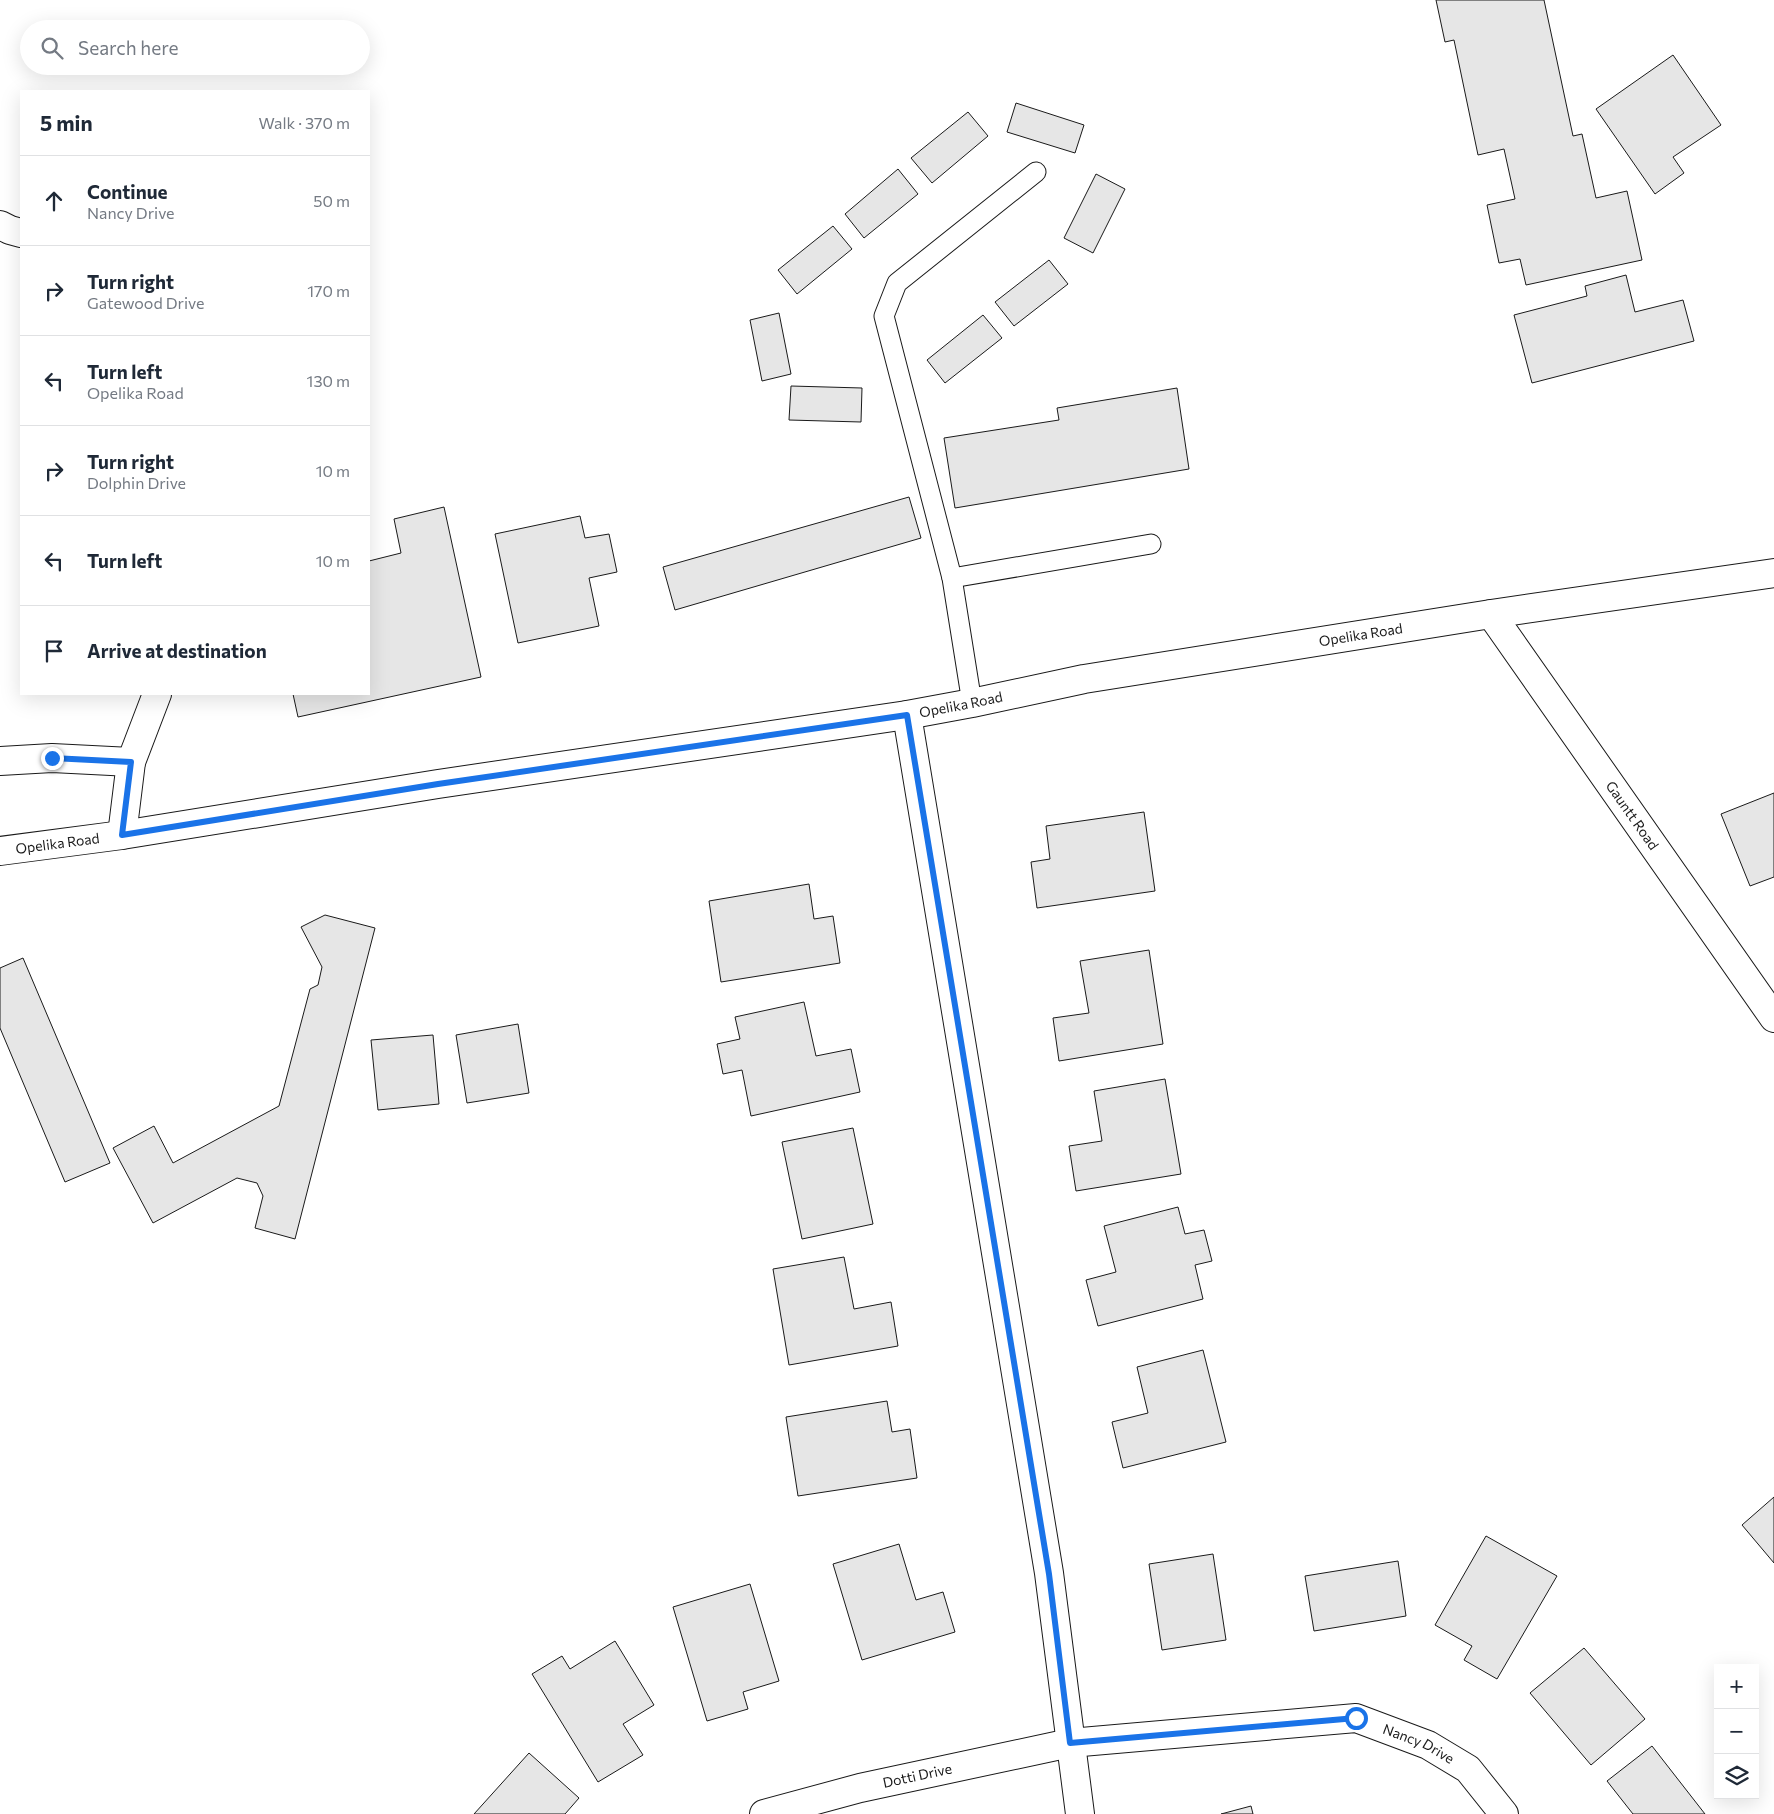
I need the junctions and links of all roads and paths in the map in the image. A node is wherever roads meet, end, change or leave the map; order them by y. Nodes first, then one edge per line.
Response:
1 (1036, 172) dead end
2 (0, 225) edge
3 (20, 233) edge
4 (1151, 544) dead end
5 (1774, 573) edge
6 (952, 578) junction
7 (1491, 614) junction
8 (157, 695) edge
9 (972, 703) junction
10 (907, 715) junction
11 (0, 762) edge
12 (131, 762) junction
13 (122, 835) junction
14 (0, 851) edge
15 (1774, 1018) edge
16 (1070, 1743) junction
17 (764, 1814) edge
18 (1080, 1814) edge
19 (1504, 1814) edge

1 - 6 lane
2 - 3 street
4 - 6 lane
5 - 7 street, Opelika Road
6 - 9 lane
7 - 9 street, Opelika Road
7 - 15 street, Gauntt Road
8 - 12 street
9 - 10 street, Opelika Road
10 - 13 street, Opelika Road
10 - 16 street
11 - 12 street
12 - 13 street
13 - 14 street, Opelika Road
16 - 17 street, Dotti Drive
16 - 18 street
16 - 19 street, Nancy Drive

